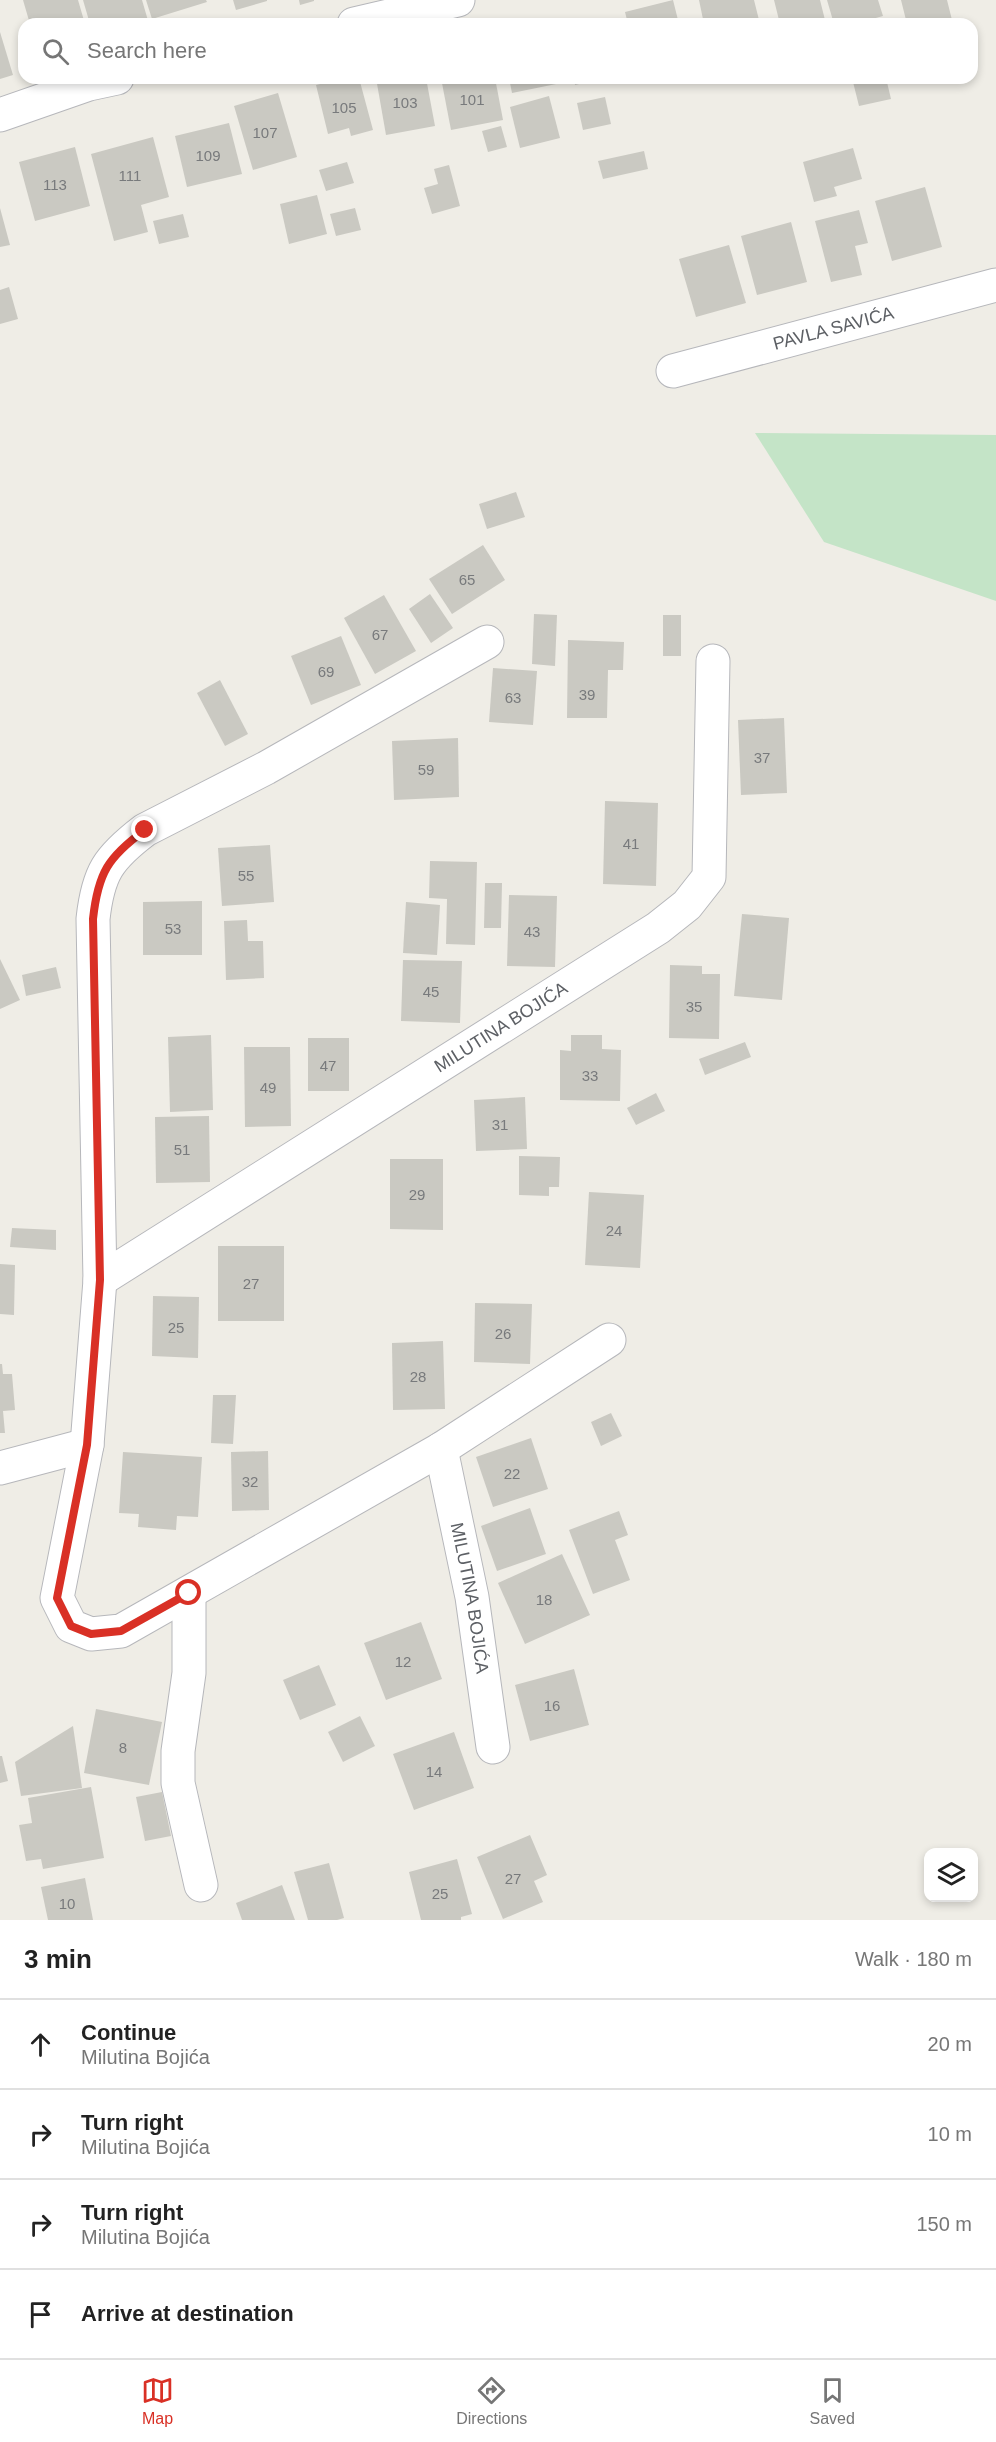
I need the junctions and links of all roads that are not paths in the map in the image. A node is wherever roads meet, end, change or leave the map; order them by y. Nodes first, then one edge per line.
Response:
1 (458, 0) edge
2 (380, 18) edge
3 (89, 84) edge
4 (0, 115) edge
5 (996, 285) edge
6 (673, 372) dead end
7 (487, 642) dead end
8 (713, 661) dead end
9 (100, 1280) junction
10 (609, 1340) dead end
11 (87, 1445) junction
12 (441, 1449) junction
13 (0, 1468) edge
14 (189, 1593) junction
15 (493, 1747) dead end
16 (201, 1885) dead end

1 - 2 street
3 - 4 street
5 - 6 street, PAVLA SAVIĆA
7 - 9 street
8 - 9 street, MILUTINA BOJIĆA
9 - 11 street
10 - 12 street
11 - 13 street
11 - 14 street
12 - 14 street
12 - 15 street, MILUTINA BOJIĆA
14 - 16 street

